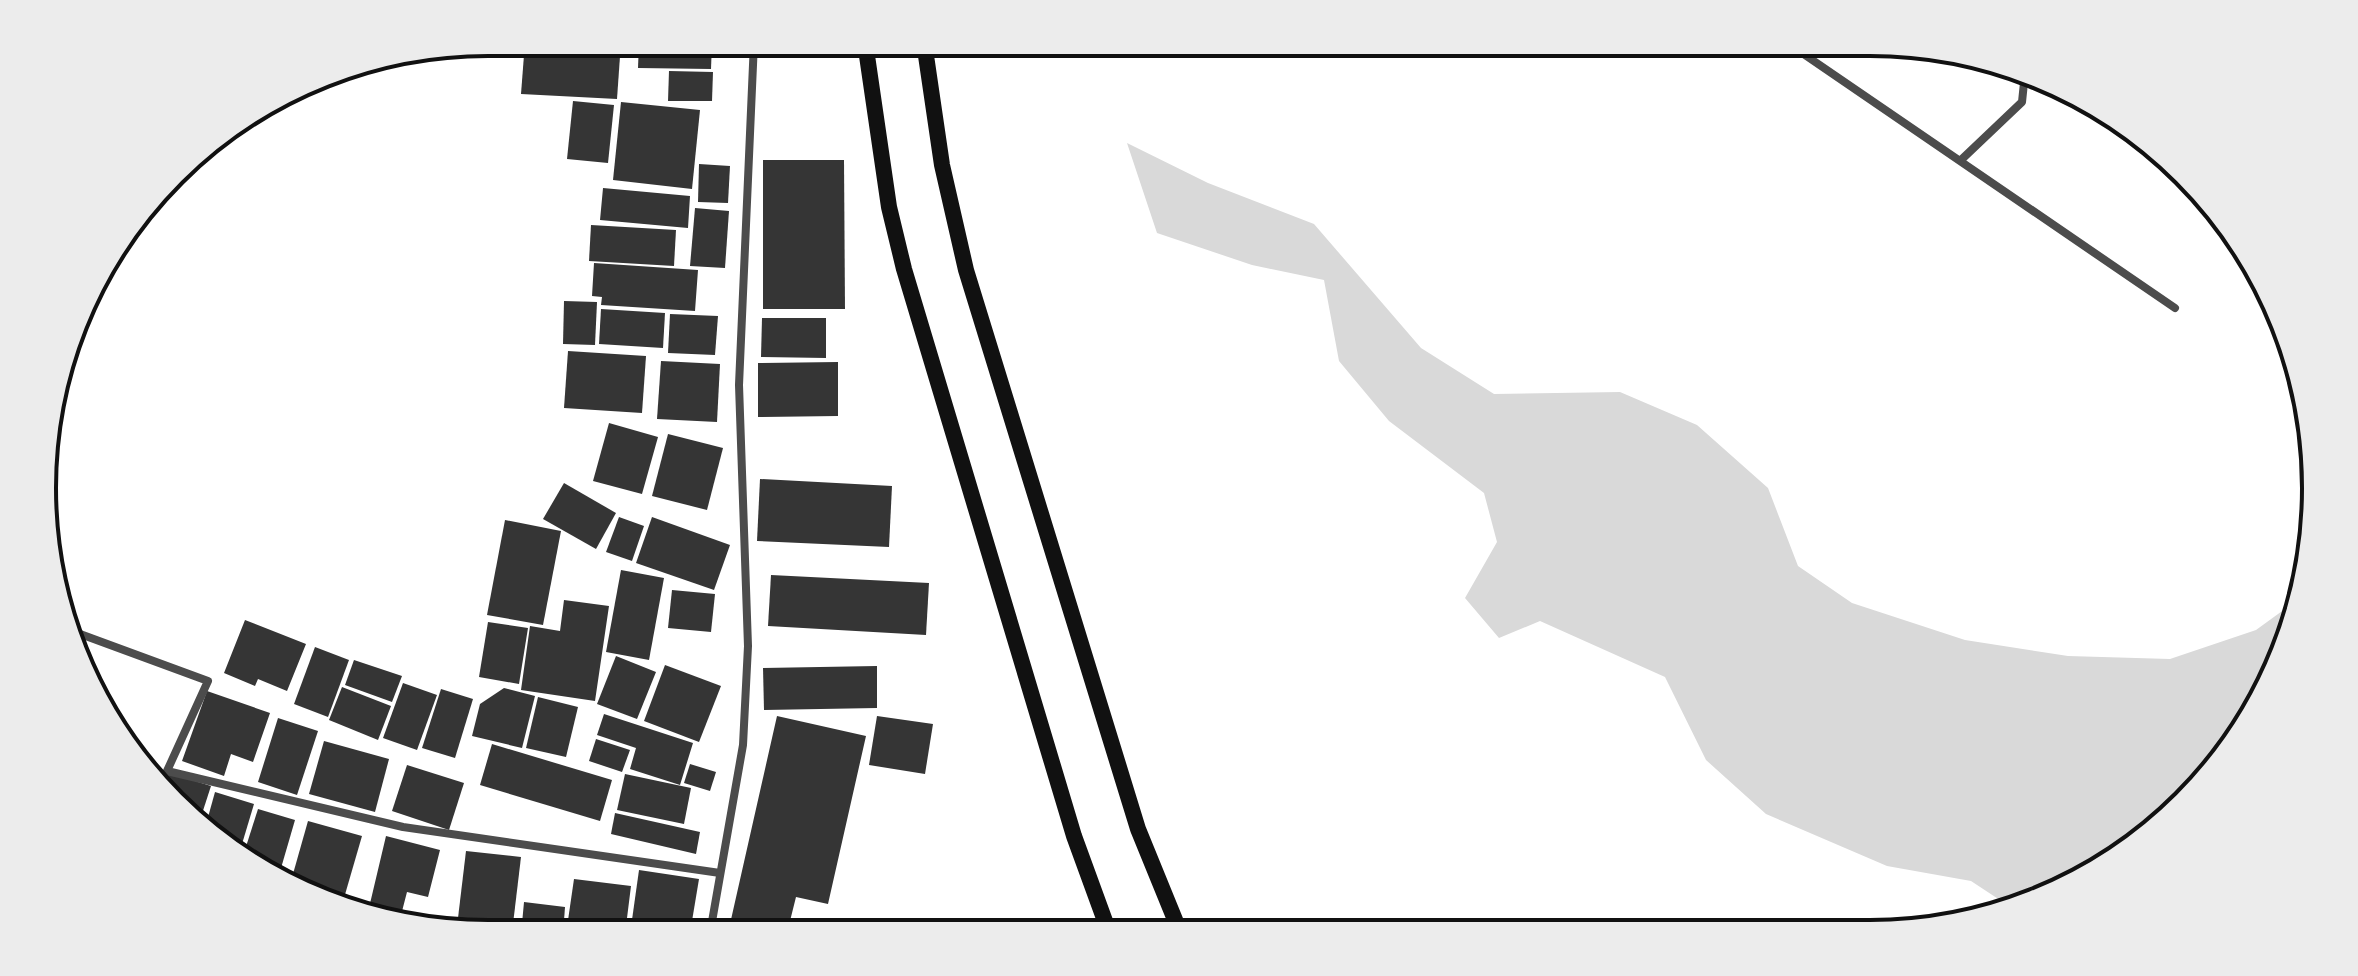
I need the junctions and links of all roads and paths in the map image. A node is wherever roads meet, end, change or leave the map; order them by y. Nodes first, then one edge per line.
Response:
1 (753, 56) edge
2 (867, 56) edge
3 (926, 56) edge
4 (1807, 56) edge
5 (2024, 85) edge
6 (1961, 160) junction
7 (2175, 308) dead end
8 (82, 635) edge
9 (720, 873) junction
10 (712, 920) edge
11 (1105, 920) edge
12 (1175, 920) edge

1 - 9 street
2 - 11 main road
3 - 12 main road
4 - 6 street
5 - 6 street
6 - 7 street
8 - 9 street
9 - 10 street

